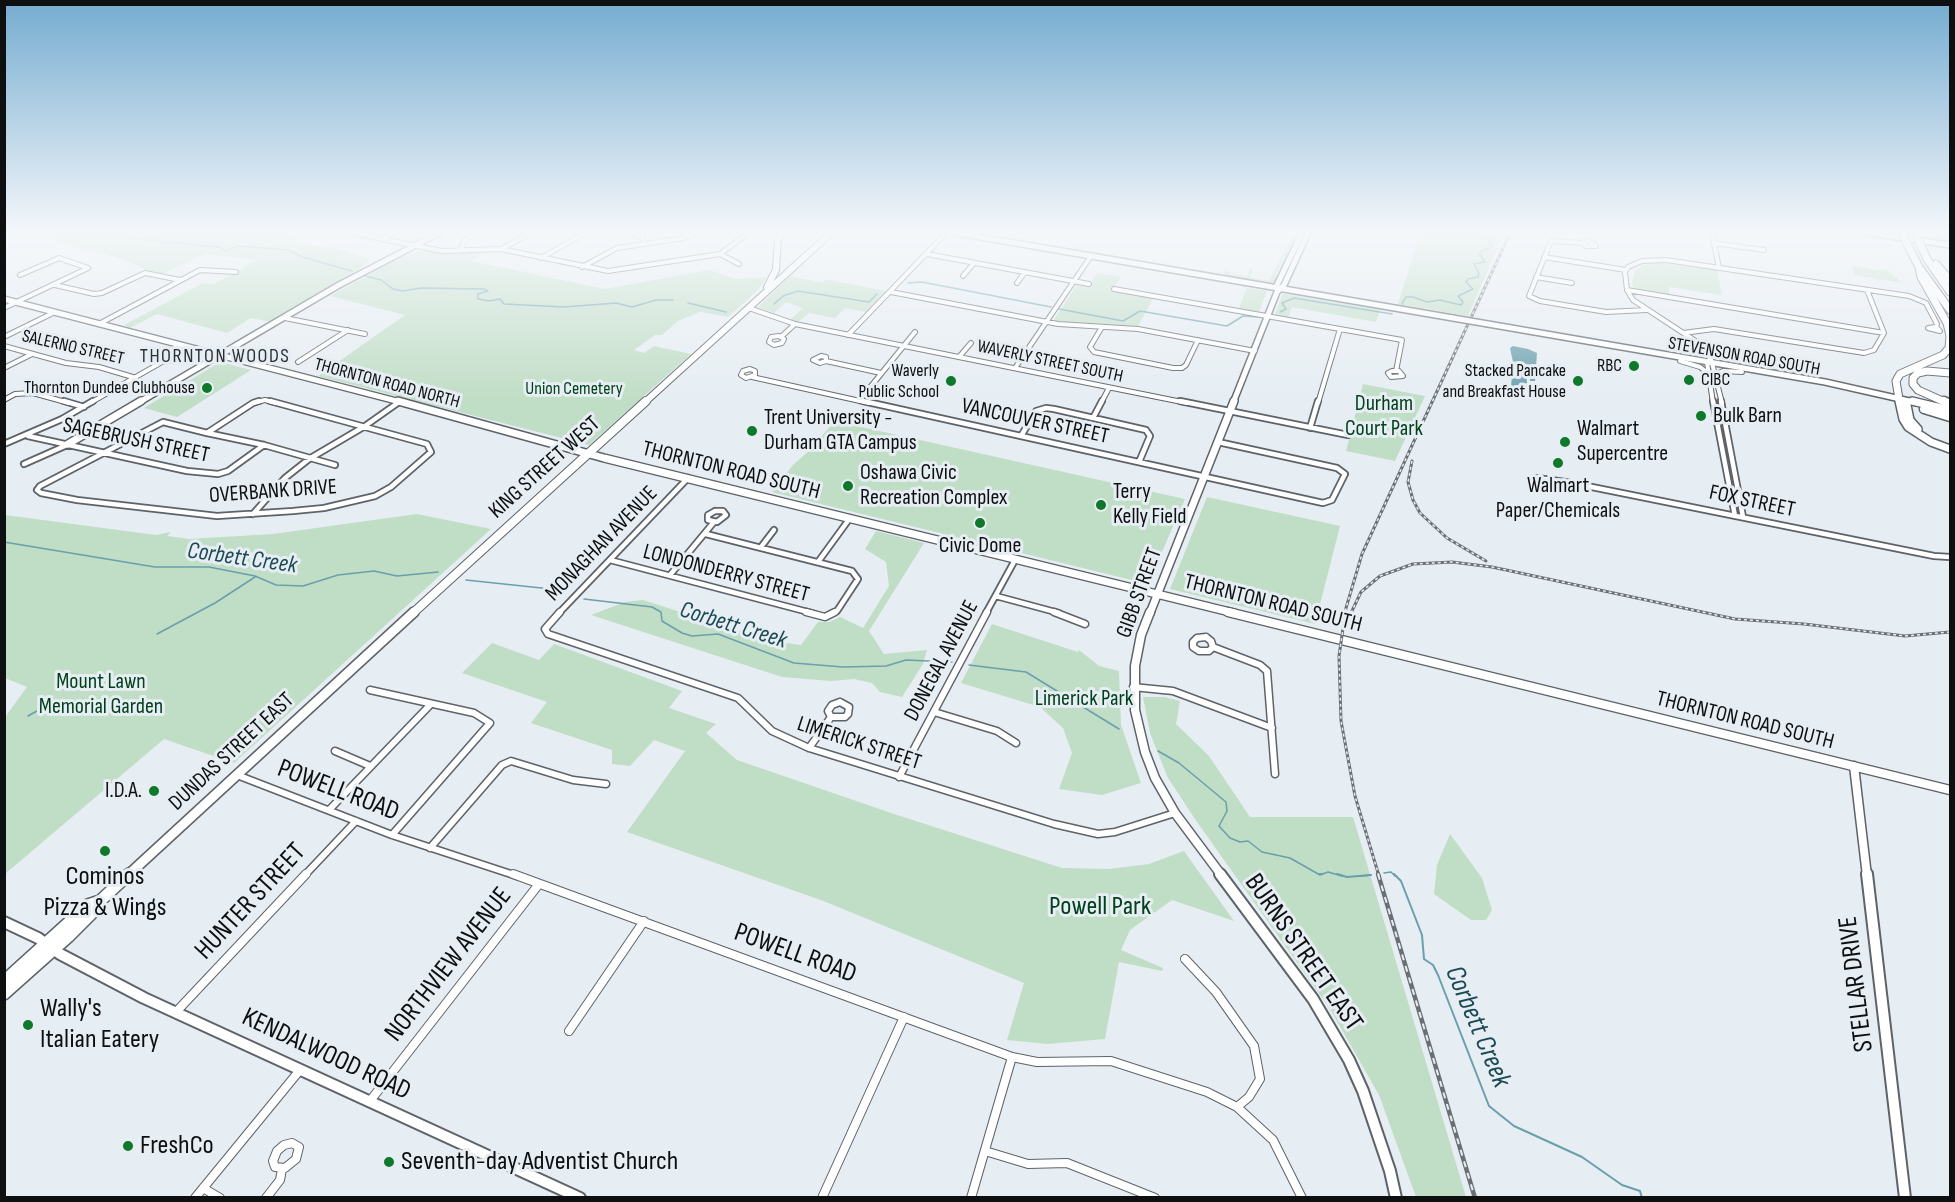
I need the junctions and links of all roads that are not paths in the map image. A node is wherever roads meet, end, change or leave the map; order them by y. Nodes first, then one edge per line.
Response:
1 (46, 289) edge
2 (73, 289) edge
3 (110, 289) edge
4 (163, 289) edge
5 (332, 289) edge
6 (765, 289) edge
7 (769, 289) edge
8 (894, 289) edge
9 (1068, 289) edge
10 (1120, 289) edge
11 (1278, 289) joint
12 (1531, 289) edge
13 (1861, 289) edge
14 (1928, 289) edge
15 (1935, 289) edge
16 (1627, 290) joint
17 (1867, 290) junction
18 (891, 292) junction
19 (762, 295) junction
20 (4, 299) edge
21 (17, 303) junction
22 (4, 308) edge
23 (749, 308) junction
24 (1647, 310) junction
25 (1950, 310) edge
26 (55, 312) junction
27 (1268, 316) junction
28 (285, 318) junction
29 (1047, 322) junction
30 (99, 324) junction
31 (795, 324) junction
32 (1102, 327) junction
33 (1936, 327) dead end
34 (1340, 329) junction
35 (348, 330) junction
36 (915, 332) dead end
37 (1532, 332) junction
38 (1683, 333) junction
39 (1884, 333) junction
40 (365, 334) dead end
41 (848, 335) junction
42 (4, 337) edge
43 (781, 337) dead end
44 (1197, 340) junction
45 (971, 342) dead end
46 (4, 346) edge
47 (903, 346) junction
48 (1255, 351) junction
49 (32, 354) junction
50 (221, 356) junction
51 (959, 357) junction
52 (1680, 360) junction
53 (826, 361) dead end
54 (162, 362) dead end
55 (298, 362) dead end
56 (1711, 363) junction
57 (4, 368) edge
58 (1015, 368) junction
59 (1396, 371) dead end
60 (881, 372) junction
61 (1742, 372) junction
62 (1950, 373) edge
63 (1709, 375) junction
64 (752, 377) dead end
65 (136, 378) junction
66 (1717, 383) junction
67 (1109, 388) junction
68 (4, 400) edge
69 (859, 401) junction
70 (399, 402) junction
71 (1902, 402) junction
72 (1950, 404) edge
73 (84, 407) junction
74 (1924, 409) joint
75 (1230, 411) junction
76 (1950, 414) edge
77 (1093, 418) junction
78 (366, 426) junction
79 (1310, 428) junction
80 (207, 433) junction
81 (1348, 435) dead end
82 (28, 436) junction
83 (1021, 436) junction
84 (1218, 442) junction
85 (4, 444) edge
86 (68, 444) junction
87 (264, 445) junction
88 (1950, 447) edge
89 (106, 452) junction
90 (587, 454) junction
91 (309, 459) junction
92 (1139, 462) junction
93 (24, 464) dead end
94 (335, 465) dead end
95 (1205, 475) junction
96 (688, 478) junction
97 (1546, 481) dead end
98 (253, 514) junction
99 (1735, 516) junction
100 (1743, 517) junction
101 (850, 518) junction
102 (714, 522) dead end
103 (774, 530) dead end
104 (706, 534) junction
105 (761, 547) junction
106 (1950, 557) edge
107 (610, 560) junction
108 (1015, 560) junction
109 (818, 562) junction
110 (670, 575) junction
111 (1158, 594) junction
112 (996, 596) junction
113 (1084, 624) dead end
114 (391, 633) joint
115 (548, 634) joint
116 (1213, 647) dead end
117 (1133, 687) junction
118 (370, 690) dead end
119 (431, 704) junction
120 (934, 712) junction
121 (831, 717) dead end
122 (1272, 728) junction
123 (1016, 743) dead end
124 (809, 748) junction
125 (335, 751) dead end
126 (370, 766) junction
127 (1854, 766) junction
128 (1275, 774) dead end
129 (237, 775) junction
130 (899, 777) junction
131 (606, 784) dead end
132 (1950, 790) edge
133 (329, 810) junction
134 (1175, 813) junction
135 (356, 821) junction
136 (392, 835) junction
137 (430, 848) junction
138 (538, 884) junction
139 (644, 921) junction
140 (4, 922) edge
141 (50, 947) junction
142 (1185, 959) dead end
143 (4, 981) edge
144 (4, 994) edge
145 (176, 1012) junction
146 (904, 1017) junction
147 (569, 1031) dead end
148 (1012, 1057) junction
149 (300, 1070) junction
150 (370, 1101) junction
151 (1237, 1107) junction
152 (985, 1151) junction
153 (282, 1169) dead end
154 (203, 1188) junction
155 (195, 1197) edge
156 (220, 1197) edge
157 (266, 1197) edge
158 (580, 1197) edge
159 (822, 1197) edge
160 (971, 1197) edge
161 (1155, 1197) edge
162 (1302, 1197) edge
163 (1396, 1197) edge
164 (1905, 1197) edge

1 - 21 street
2 - 3 street
4 - 30 street
5 - 28 main road
6 - 19 main road
7 - 19 main road, KING STREET WEST
8 - 18 street
9 - 29 street
10 - 27 street
11 - 27 main road, GIBB STREET
11 - 37 main road, STEVENSON ROAD SOUTH, bridge
12 - 24 street
13 - 17 street
14 - 71 highway
15 - 25 highway
16 - 24 street
16 - 39 street
17 - 33 street
17 - 39 street
18 - 29 street
18 - 41 street
19 - 23 main road, KING STREET WEST
20 - 21 main road, THORNTON ROAD NORTH
21 - 22 street
21 - 26 main road, THORNTON ROAD NORTH
23 - 31 street, WAVERLY STREET SOUTH
23 - 90 main road, KING STREET WEST
24 - 38 street
26 - 30 main road, THORNTON ROAD NORTH
26 - 42 street
27 - 34 street
27 - 48 main road, GIBB STREET
28 - 35 street
28 - 50 main road
29 - 32 street
29 - 58 street
30 - 50 main road, THORNTON ROAD NORTH
31 - 41 street, WAVERLY STREET SOUTH
31 - 43 street
32 - 44 street
32 - 44 street
34 - 59 street
34 - 79 street
35 - 40 street
35 - 55 street
36 - 47 street
37 - 52 main road, STEVENSON ROAD SOUTH
37 - 56 main road, STEVENSON ROAD SOUTH
38 - 39 street
38 - 56 street
41 - 47 street, WAVERLY STREET SOUTH
44 - 48 street
45 - 51 street
46 - 49 street, SALERNO STREET
47 - 51 street, WAVERLY STREET SOUTH
47 - 60 street
48 - 75 main road, GIBB STREET
49 - 57 street
49 - 65 street, SALERNO STREET
50 - 70 main road, THORNTON ROAD NORTH
50 - 86 main road
51 - 58 street, WAVERLY STREET SOUTH
52 - 56 main road, STEVENSON ROAD SOUTH
52 - 63 street
53 - 60 street
54 - 65 street
56 - 61 main road, STEVENSON ROAD SOUTH
56 - 63 street
56 - 66 street
56 - 71 main road, STEVENSON ROAD SOUTH
58 - 67 street, WAVERLY STREET SOUTH
60 - 69 street
61 - 66 street
61 - 71 main road, STEVENSON ROAD SOUTH
62 - 72 highway
63 - 99 street
64 - 69 street, VANCOUVER STREET
65 - 73 street
66 - 100 street
67 - 75 street, WAVERLY STREET SOUTH
67 - 77 street
68 - 73 street
69 - 83 street, VANCOUVER STREET
70 - 78 street
70 - 90 main road, THORNTON ROAD NORTH
71 - 74 main road, STEVENSON ROAD SOUTH
71 - 76 main road, STEVENSON ROAD SOUTH
71 - 88 main road
73 - 82 street
74 - 76 highway
75 - 79 street, WAVERLY STREET SOUTH
75 - 84 main road, GIBB STREET
77 - 83 street
77 - 92 street
78 - 80 street
78 - 91 street
78 - 98 street, OVERBANK DRIVE
79 - 81 street, WAVERLY STREET SOUTH
80 - 87 street
80 - 89 street
82 - 85 street
82 - 86 street, SAGEBRUSH STREET
83 - 92 street, VANCOUVER STREET
84 - 95 main road, GIBB STREET
84 - 95 street, VANCOUVER STREET
86 - 89 street, SAGEBRUSH STREET
86 - 93 street
87 - 89 street, SAGEBRUSH STREET
87 - 91 street
89 - 98 street, OVERBANK DRIVE
90 - 96 main road, THORNTON ROAD SOUTH
90 - 114 main road, KING STREET WEST
91 - 94 street
91 - 98 street
92 - 95 street, VANCOUVER STREET
95 - 111 main road, GIBB STREET
96 - 101 main road, THORNTON ROAD SOUTH
96 - 107 street, MONAGHAN AVENUE
97 - 99 street, FOX STREET
99 - 100 street, FOX STREET
100 - 106 street, FOX STREET
101 - 108 main road, THORNTON ROAD SOUTH
101 - 109 street
102 - 104 street
103 - 105 street
104 - 105 street
104 - 110 street
105 - 109 street
107 - 110 street, LONDONDERRY STREET
107 - 115 street, MONAGHAN AVENUE
108 - 111 main road, THORNTON ROAD SOUTH
108 - 112 street, DONEGAL AVENUE
109 - 110 street, LONDONDERRY STREET
111 - 117 main road, GIBB STREET
111 - 127 main road, THORNTON ROAD SOUTH
112 - 113 street
112 - 120 street, DONEGAL AVENUE
114 - 129 main road, DUNDAS STREET EAST
115 - 124 street, LIMERICK STREET
116 - 122 street
117 - 122 street
117 - 134 main road, GIBB STREET
118 - 119 street
119 - 126 street
119 - 136 street
120 - 123 street
120 - 130 street, DONEGAL AVENUE
121 - 124 street
122 - 128 street
124 - 130 street, LIMERICK STREET
125 - 126 street
126 - 133 street
127 - 132 main road, THORNTON ROAD SOUTH
127 - 164 main road, STELLAR DRIVE
129 - 133 street, POWELL ROAD
129 - 141 main road, DUNDAS STREET EAST
130 - 134 street, LIMERICK STREET
131 - 137 street
133 - 135 street, POWELL ROAD
134 - 163 main road, BURNS STREET EAST
135 - 136 street, POWELL ROAD
135 - 145 street, HUNTER STREET
136 - 137 street, POWELL ROAD
137 - 138 street, POWELL ROAD
138 - 139 street, POWELL ROAD
138 - 150 street, NORTHVIEW AVENUE
139 - 146 street, POWELL ROAD
139 - 147 street
140 - 141 main road, KENDALWOOD ROAD
141 - 143 main road, DUNDAS STREET EAST
141 - 144 main road, DUNDAS STREET EAST
141 - 145 main road, KENDALWOOD ROAD
142 - 151 street
145 - 149 main road, KENDALWOOD ROAD
146 - 148 street, POWELL ROAD
146 - 159 street
148 - 151 street, POWELL ROAD
148 - 152 street
149 - 150 main road, KENDALWOOD ROAD
149 - 154 street
150 - 158 main road, KENDALWOOD ROAD
151 - 162 street, POWELL ROAD
152 - 160 street
152 - 161 street
153 - 157 street
154 - 155 street
154 - 156 street

